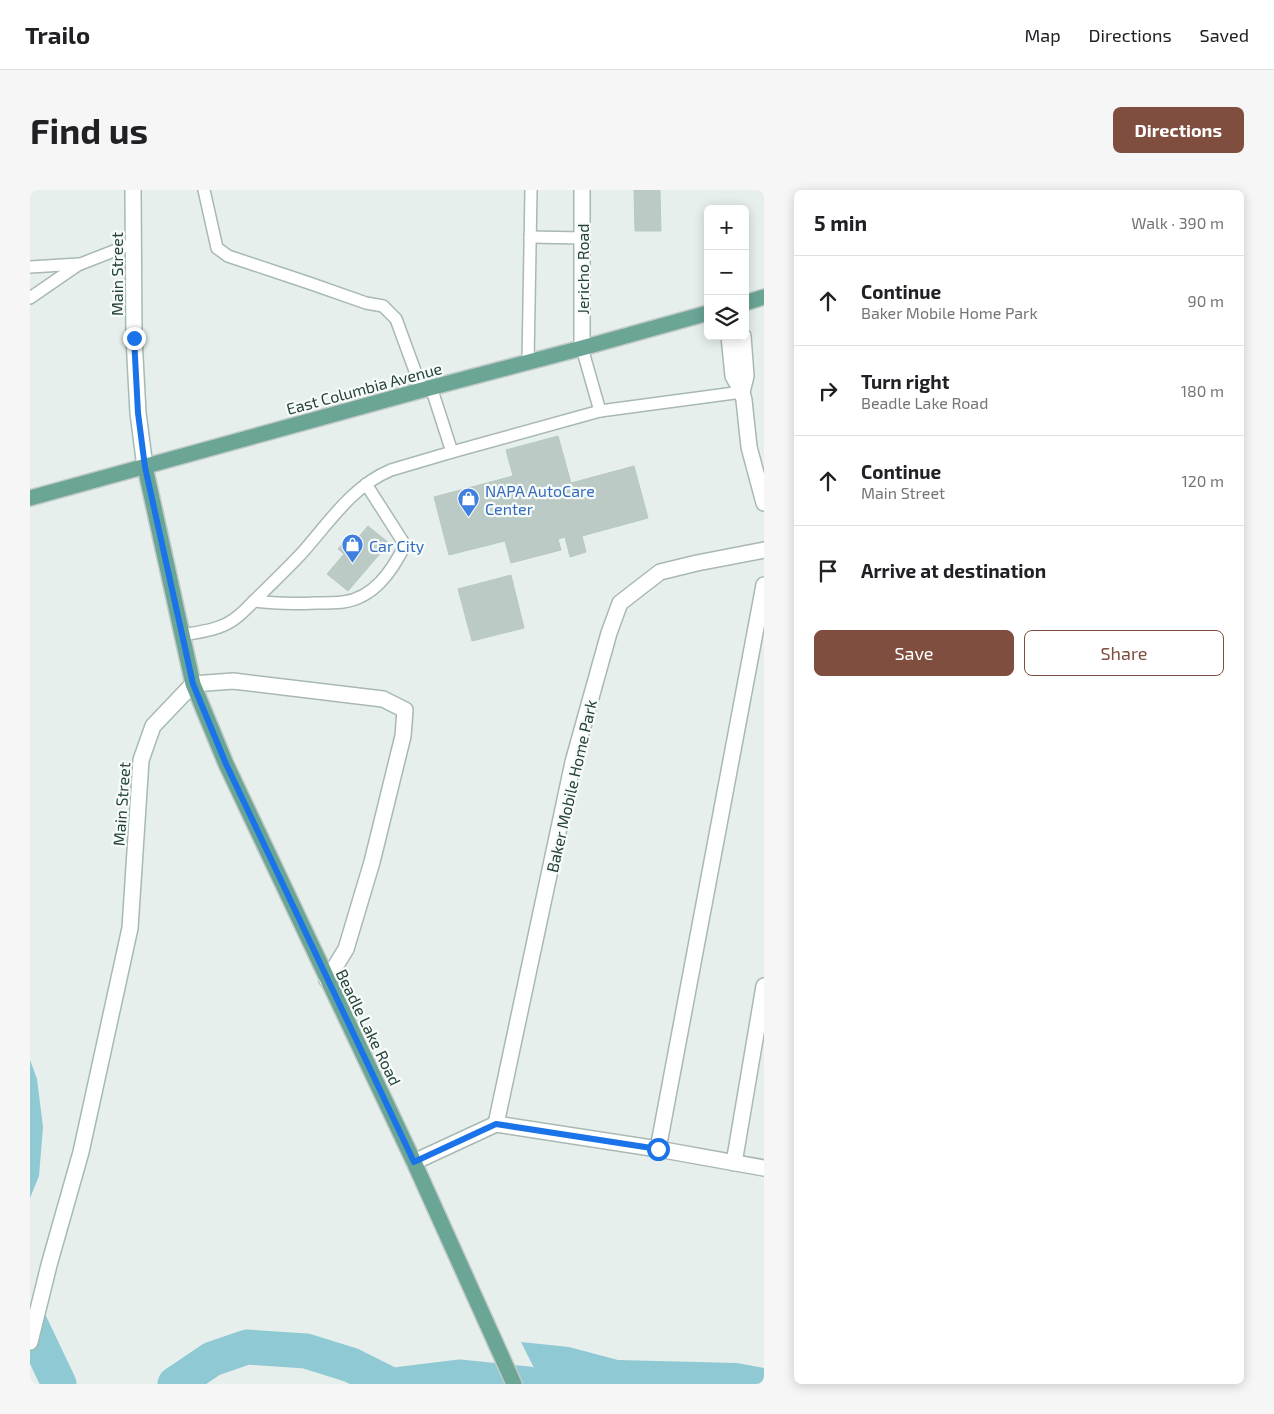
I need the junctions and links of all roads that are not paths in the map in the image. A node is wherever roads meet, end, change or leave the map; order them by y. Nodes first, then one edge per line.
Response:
1 (133, 190) edge
2 (204, 190) edge
3 (531, 190) edge
4 (582, 190) edge
5 (530, 237) junction
6 (582, 238) junction
7 (134, 243) junction
8 (80, 264) junction
9 (30, 267) edge
10 (764, 297) edge
11 (30, 298) edge
12 (749, 302) edge
13 (704, 314) edge
14 (729, 340) edge
15 (742, 340) edge
16 (582, 348) junction
17 (528, 362) junction
18 (427, 388) junction
19 (742, 392) junction
20 (600, 411) junction
21 (452, 452) junction
22 (145, 467) junction
23 (366, 484) junction
24 (30, 498) edge
25 (764, 503) edge
26 (764, 550) edge
27 (764, 585) edge
28 (254, 601) junction
29 (182, 635) junction
30 (193, 684) junction
31 (327, 980) junction
32 (764, 986) edge
33 (496, 1124) junction
34 (658, 1149) junction
35 (414, 1162) junction
36 (734, 1163) junction
37 (764, 1168) edge
38 (30, 1342) edge
39 (514, 1384) edge

1 - 7 street, Main Street
2 - 18 lane
3 - 5 lane
4 - 6 street, Jericho Road
5 - 6 lane
5 - 17 lane
6 - 16 street, Jericho Road
7 - 8 lane
7 - 22 street, Main Street
8 - 9 lane
8 - 11 lane
10 - 12 main road
13 - 16 main road, East Columbia Avenue
14 - 19 street
15 - 19 street
16 - 17 main road, East Columbia Avenue
16 - 20 lane
17 - 18 main road, East Columbia Avenue
18 - 21 lane
18 - 22 main road, East Columbia Avenue
19 - 20 lane
19 - 25 street
20 - 21 lane
21 - 23 lane
22 - 24 main road, East Columbia Avenue
22 - 29 main road, Main Street
23 - 28 lane
23 - 28 lane
26 - 33 street, Baker Mobile Home Park
27 - 34 street
28 - 29 lane
29 - 30 main road, Main Street
30 - 31 main road, Beadle Lake Road
30 - 31 street
30 - 38 street, Main Street
31 - 35 main road, Beadle Lake Road
32 - 36 street
33 - 34 street
33 - 35 street
34 - 36 street
35 - 39 main road, Beadle Lake Road
36 - 37 street

